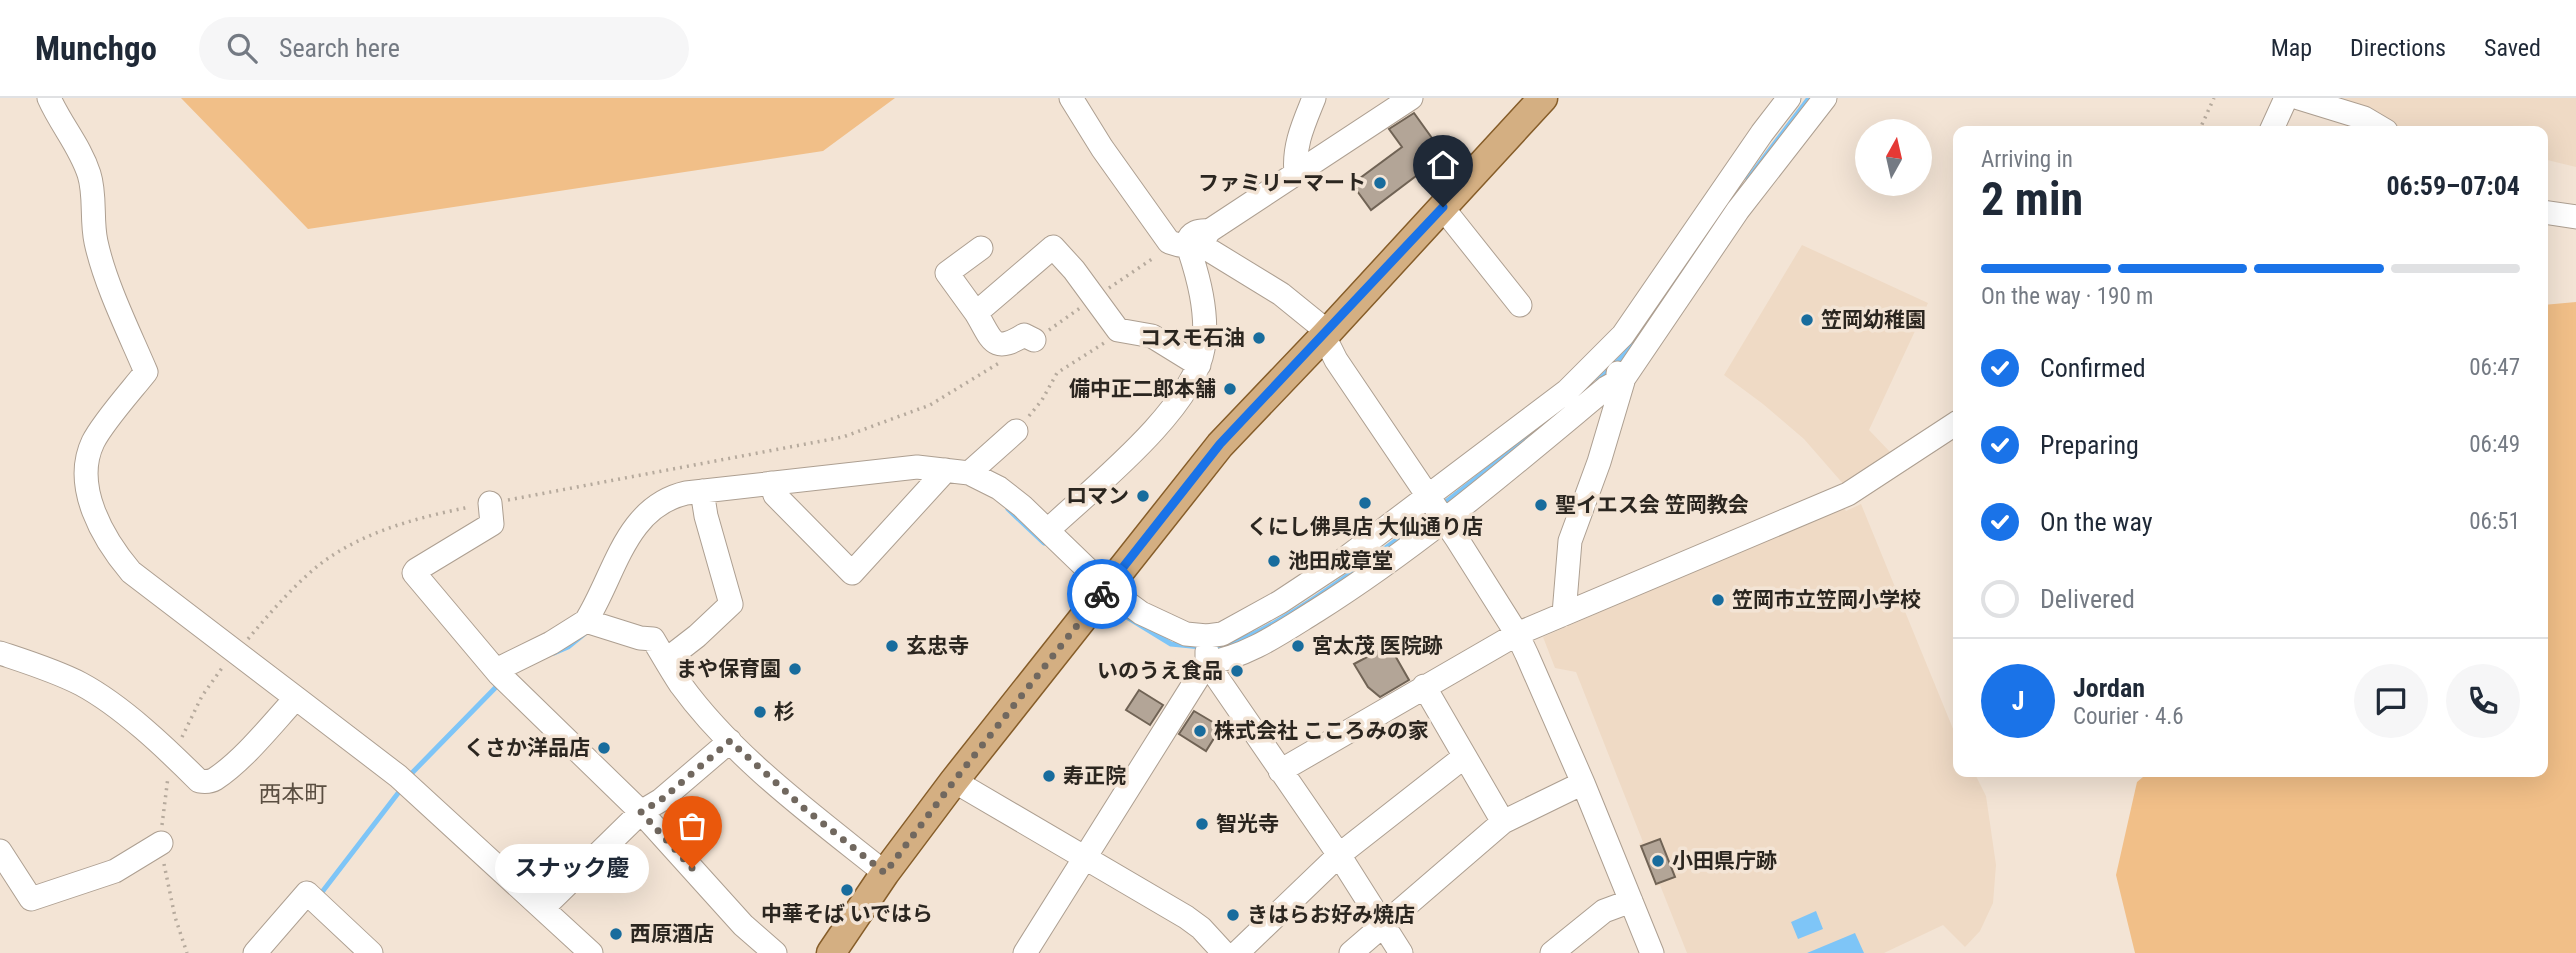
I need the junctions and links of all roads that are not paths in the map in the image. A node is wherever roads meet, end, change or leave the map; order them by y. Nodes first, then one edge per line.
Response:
1 (49, 98) edge
2 (1071, 98) edge
3 (1314, 98) edge
4 (1411, 98) edge
5 (1543, 98) edge
6 (1789, 98) edge
7 (1825, 98) edge
8 (2286, 98) edge
9 (2299, 98) edge
10 (2273, 126) edge
11 (2378, 126) edge
12 (1296, 173) junction
13 (1729, 203) junction
14 (1443, 207) junction
15 (2548, 213) edge
16 (2576, 216) edge
17 (1197, 243) junction
18 (981, 248) dead end
19 (1520, 305) dead end
20 (976, 313) junction
21 (1325, 335) junction
22 (1034, 340) dead end
23 (1199, 365) junction
24 (1612, 368) junction
25 (1953, 425) edge
26 (1016, 431) road end
27 (946, 476) junction
28 (773, 488) junction
29 (703, 496) junction
30 (490, 503) dead end
31 (1436, 508) junction
32 (1048, 530) junction
33 (1107, 588) junction
34 (1564, 614) junction
35 (591, 622) junction
36 (1517, 634) junction
37 (1207, 648) junction
38 (0, 653) edge
39 (666, 660) junction
40 (502, 676) junction
41 (1424, 686) junction
42 (296, 698) junction
43 (730, 741) junction
44 (1464, 757) junction
45 (1280, 771) junction
46 (954, 781) junction
47 (1583, 783) junction
48 (641, 812) junction
49 (1503, 822) junction
50 (161, 843) dead end
51 (0, 851) edge
52 (1339, 855) junction
53 (1084, 859) junction
54 (885, 873) junction
55 (1631, 901) junction
56 (543, 908) junction
57 (1382, 926) junction
58 (255, 953) edge
59 (371, 953) edge
60 (591, 953) edge
61 (775, 953) edge
62 (831, 953) edge
63 (1025, 953) edge
64 (1224, 953) edge
65 (1237, 953) edge
66 (1351, 953) edge
67 (1401, 953) edge
68 (1552, 953) edge
69 (1652, 953) edge

1 - 42 street
2 - 17 street
3 - 12 street
4 - 12 street
5 - 14 main road
6 - 13 street
7 - 13 street
8 - 10 street
9 - 11 street
12 - 17 street
13 - 24 street
14 - 19 street
14 - 21 main road
15 - 16 street
17 - 21 street
17 - 23 street
18 - 20 street
20 - 22 street
20 - 23 street
21 - 31 street
21 - 33 main road
23 - 32 street
24 - 31 street
24 - 34 street
25 - 34 street
26 - 27 street
27 - 28 street
27 - 28 street
27 - 32 street
28 - 29 street
29 - 35 street
29 - 39 street
30 - 40 street
31 - 36 street
31 - 37 street
32 - 33 street
33 - 37 street
33 - 46 main road
34 - 36 street
35 - 39 street
35 - 40 street
36 - 41 street
36 - 47 street
37 - 45 street
37 - 53 street
38 - 42 street
39 - 43 street
40 - 48 street
41 - 44 street
41 - 45 street
42 - 56 street
43 - 48 street
43 - 54 street
44 - 49 street
44 - 52 street
45 - 52 street
46 - 53 street
46 - 54 main road
47 - 49 street
47 - 55 street
48 - 56 street
48 - 61 street
49 - 57 street
50 - 51 street
52 - 57 street
52 - 65 street
53 - 63 street
53 - 64 street
54 - 62 main road
55 - 68 street
55 - 69 street
56 - 60 street
57 - 66 street
57 - 67 street
58 - 59 street

